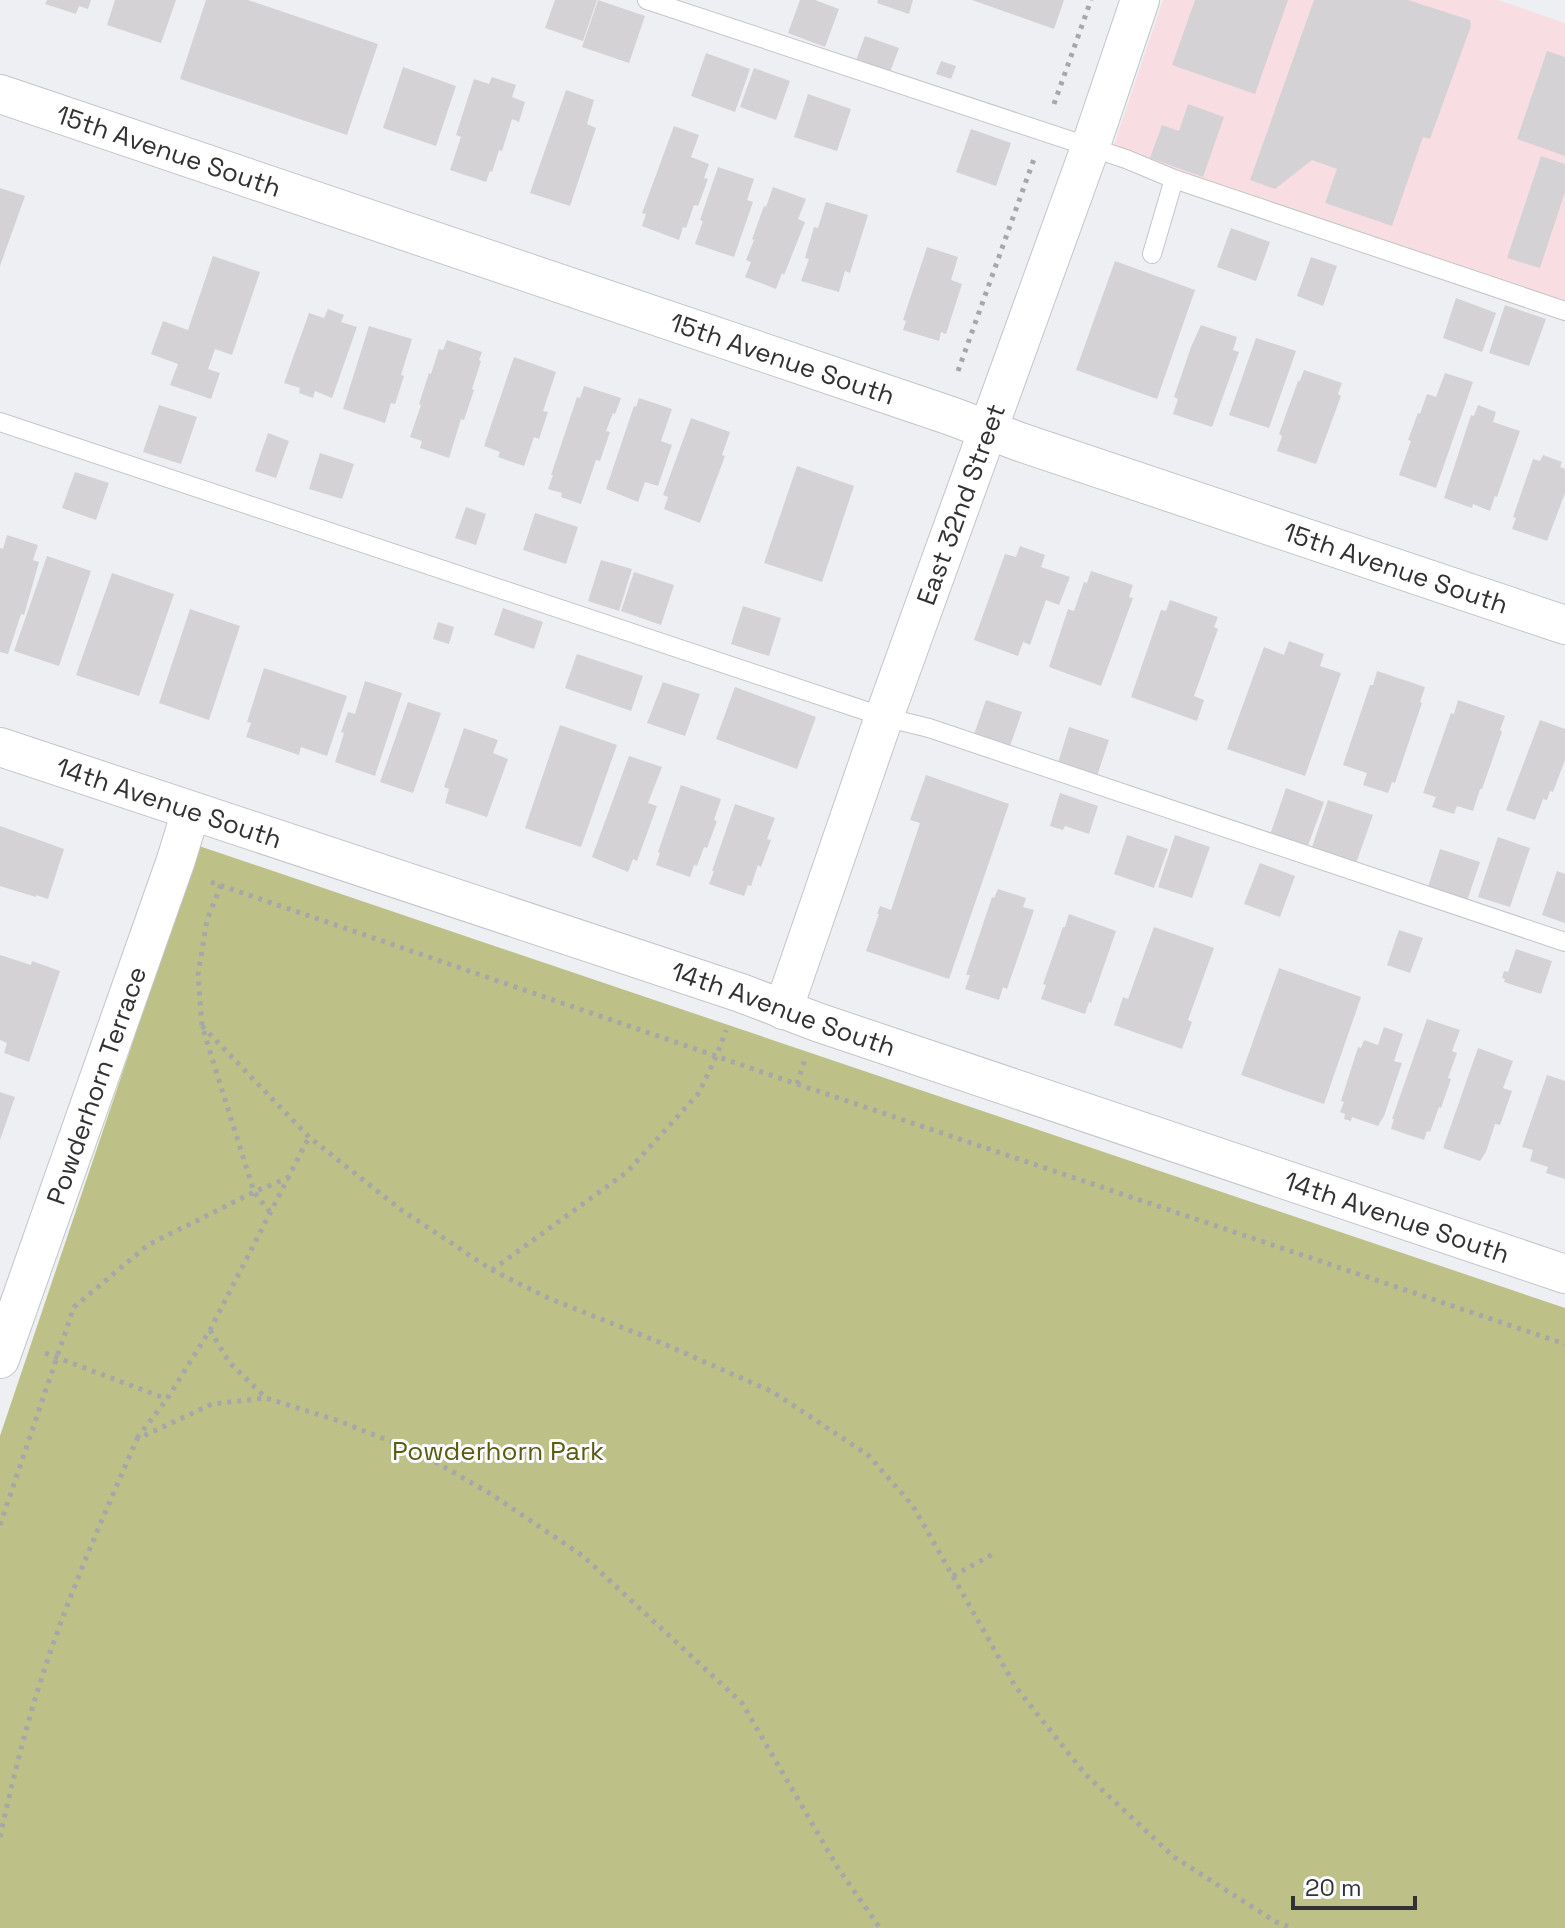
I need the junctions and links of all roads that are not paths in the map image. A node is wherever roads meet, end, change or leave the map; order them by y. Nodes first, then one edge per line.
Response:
1 (647, 0) edge
2 (1140, 0) edge
3 (0, 94) edge
4 (1090, 148) junction
5 (1174, 179) junction
6 (1152, 254) dead end
7 (1565, 311) edge
8 (0, 422) edge
9 (988, 431) junction
10 (1565, 625) edge
11 (884, 717) junction
12 (0, 747) edge
13 (191, 811) junction
14 (1565, 942) edge
15 (783, 1010) junction
16 (1565, 1274) edge
17 (0, 1359) edge

1 - 4 lane
2 - 4 street, East 32nd Street
3 - 9 street, 15th Avenue South
4 - 5 lane
4 - 9 street, East 32nd Street
5 - 6 lane
5 - 7 lane
8 - 11 lane
9 - 10 street, 15th Avenue South
9 - 11 street, East 32nd Street
11 - 14 lane
11 - 15 street, East 32nd Street
12 - 13 street, 14th Avenue South
13 - 15 street, 14th Avenue South
13 - 17 street, Powderhorn Terrace
15 - 16 street, 14th Avenue South

